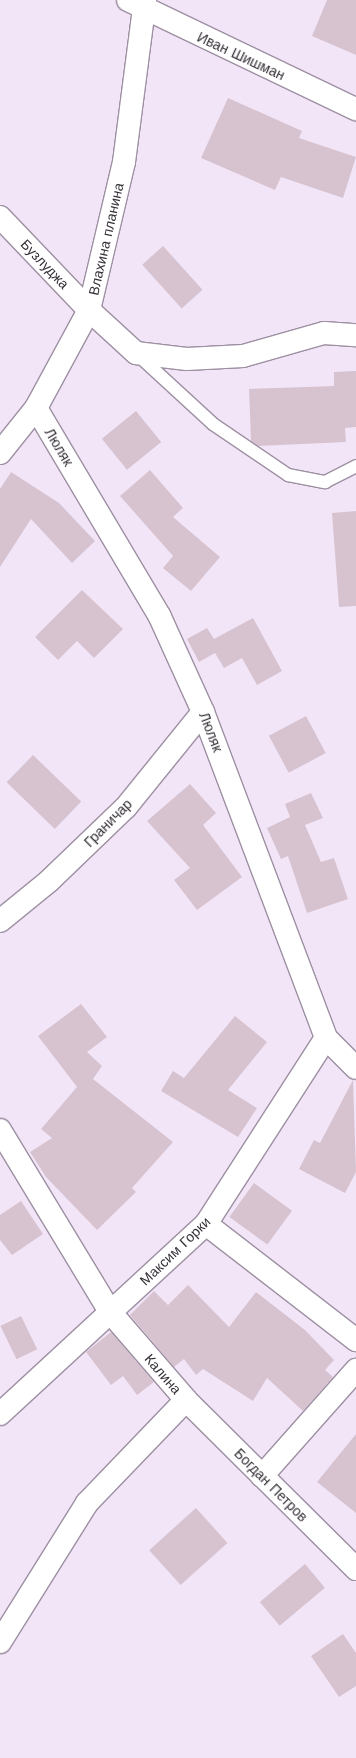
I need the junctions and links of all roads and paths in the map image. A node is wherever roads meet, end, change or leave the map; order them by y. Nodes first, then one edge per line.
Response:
1 (140, 4) edge
2 (356, 109) edge
3 (0, 217) edge
4 (90, 310) junction
5 (356, 335) edge
6 (136, 352) junction
7 (36, 408) junction
8 (0, 453) edge
9 (356, 466) edge
10 (203, 712) junction
11 (0, 921) edge
12 (326, 1038) junction
13 (356, 1068) edge
14 (0, 1130) edge
15 (206, 1224) junction
16 (110, 1313) junction
17 (356, 1340) edge
18 (356, 1370) edge
19 (186, 1400) junction
20 (0, 1414) edge
21 (262, 1476) junction
22 (356, 1569) edge
23 (0, 1642) edge

1 - 2 street, Иван Шишман
1 - 4 street, Влахина планина
3 - 4 street, Бузлуджа
4 - 6 street, Бузлуджа
4 - 7 street, Влахина планина
5 - 6 street
6 - 9 lane
7 - 8 street, Влахина планина
7 - 10 street, Люляк
10 - 11 street, Граничар
10 - 12 street, Люляк
12 - 13 street, Люляк
12 - 15 street, Максим Горки
14 - 16 street, Калина
15 - 16 street, Максим Горки
15 - 17 street
16 - 19 street, Калина
16 - 20 street, Максим Горки
18 - 21 street
19 - 21 street, Богдан Петров
19 - 23 street, Калина
21 - 22 street, Богдан Петров

